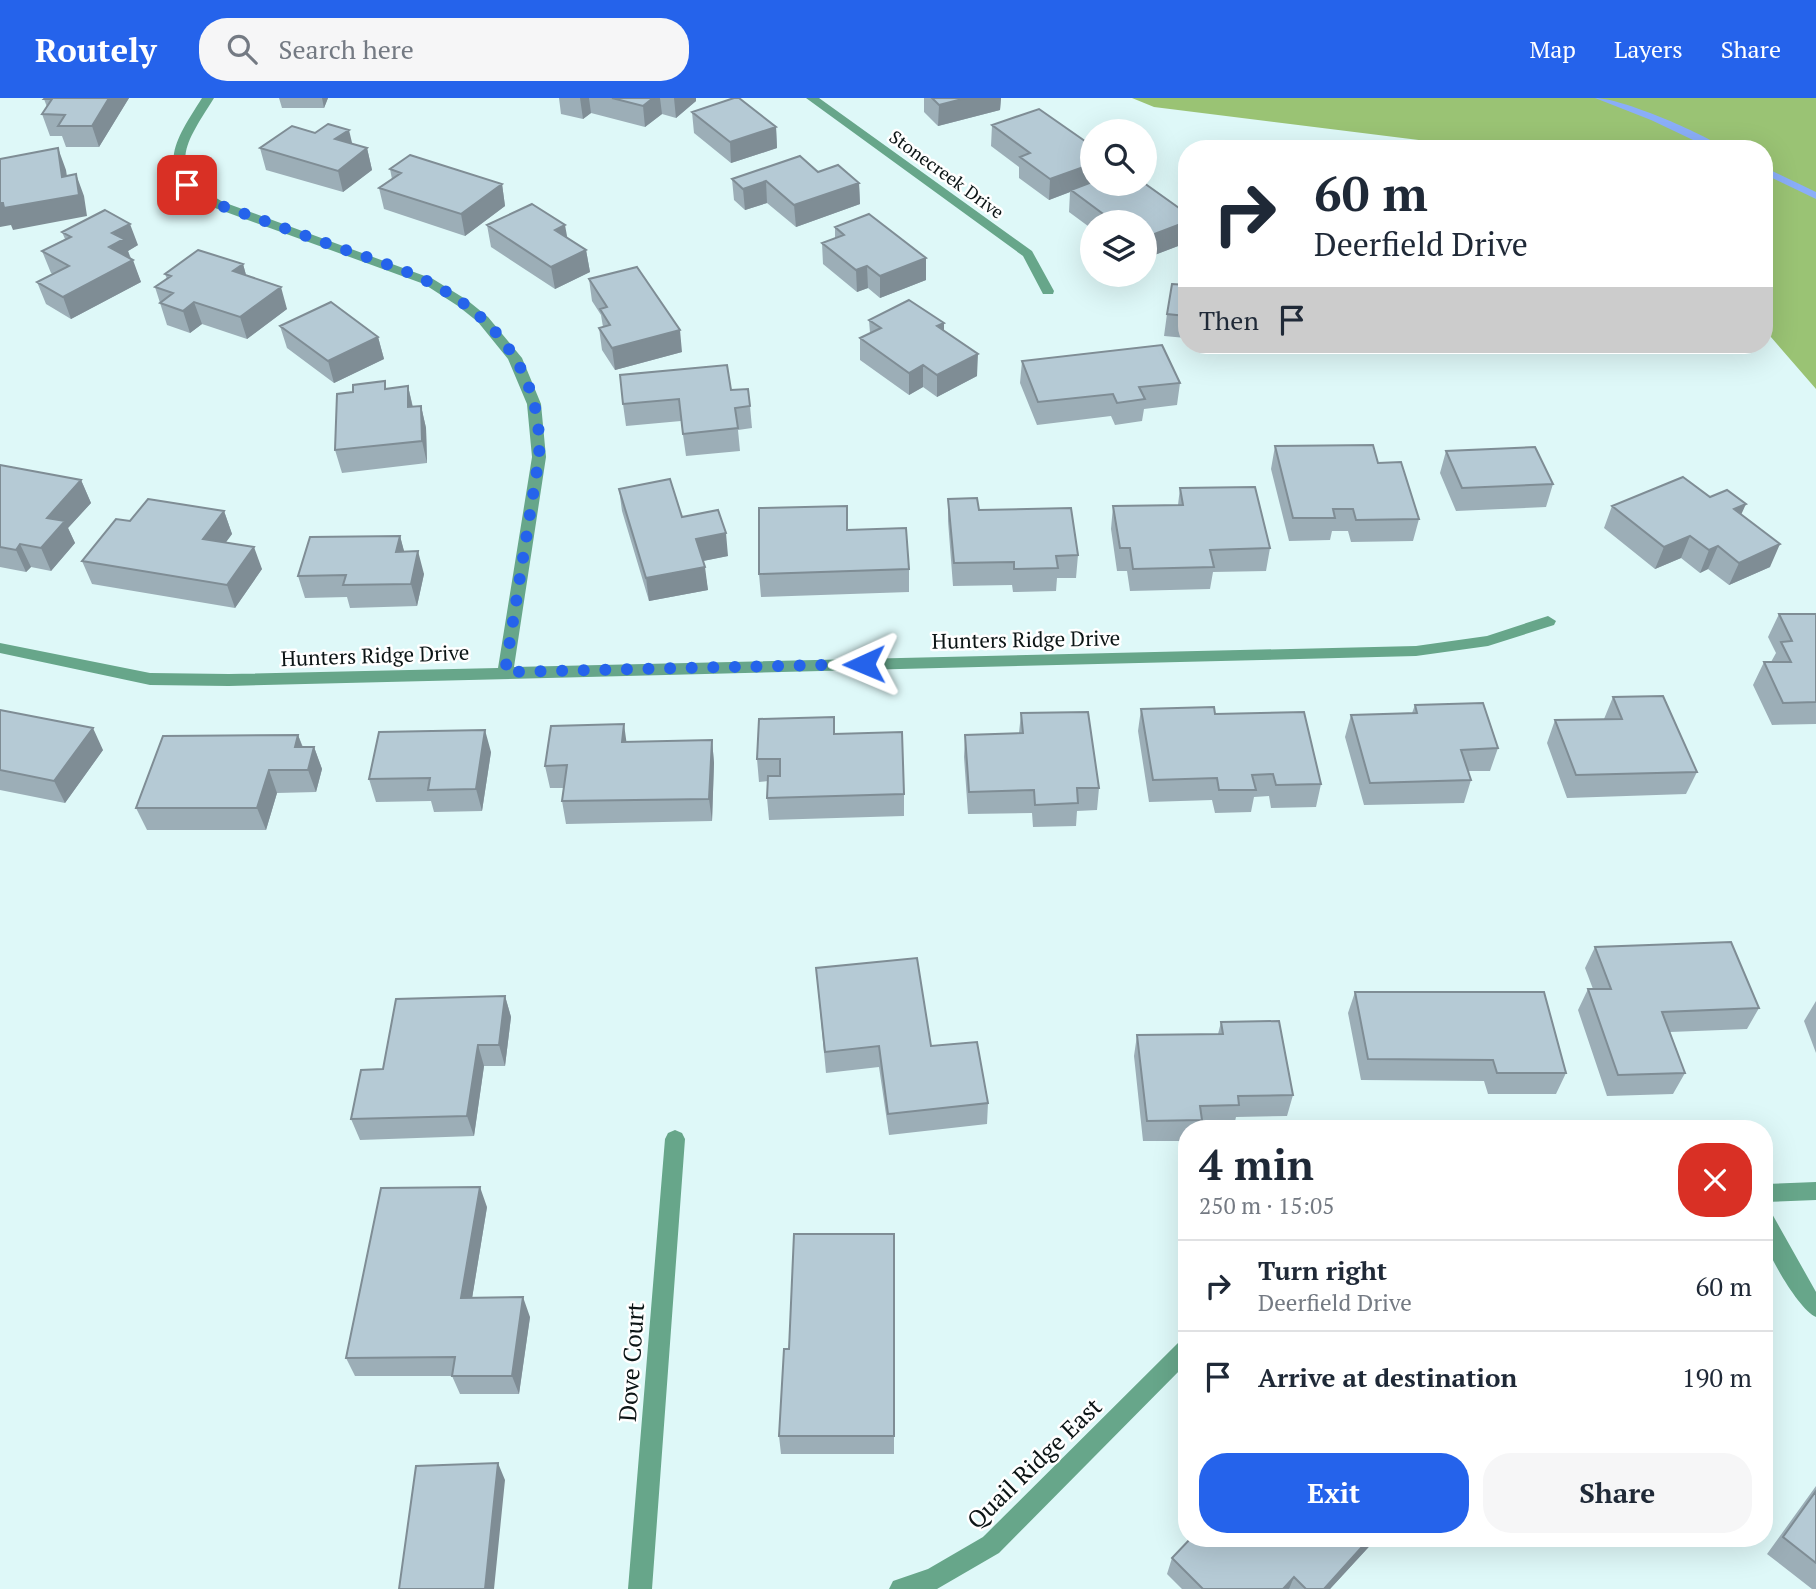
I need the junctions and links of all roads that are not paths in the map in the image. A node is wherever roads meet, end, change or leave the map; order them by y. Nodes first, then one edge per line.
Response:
1 (208, 98) edge
2 (812, 98) edge
3 (1048, 291) dead end
4 (1548, 621) dead end
5 (0, 648) edge
6 (505, 672) junction
7 (675, 1139) dead end
8 (1816, 1192) edge
9 (1773, 1193) edge
10 (1773, 1235) edge
11 (1816, 1307) edge
12 (1178, 1358) edge
13 (640, 1589) edge
14 (901, 1589) edge

1 - 6 street
2 - 3 street, Stonecreek Drive
4 - 6 street, Hunters Ridge Drive
5 - 6 street, Hunters Ridge Drive
7 - 13 street, Dove Court
8 - 9 street
10 - 11 street
12 - 14 street, Quail Ridge East

